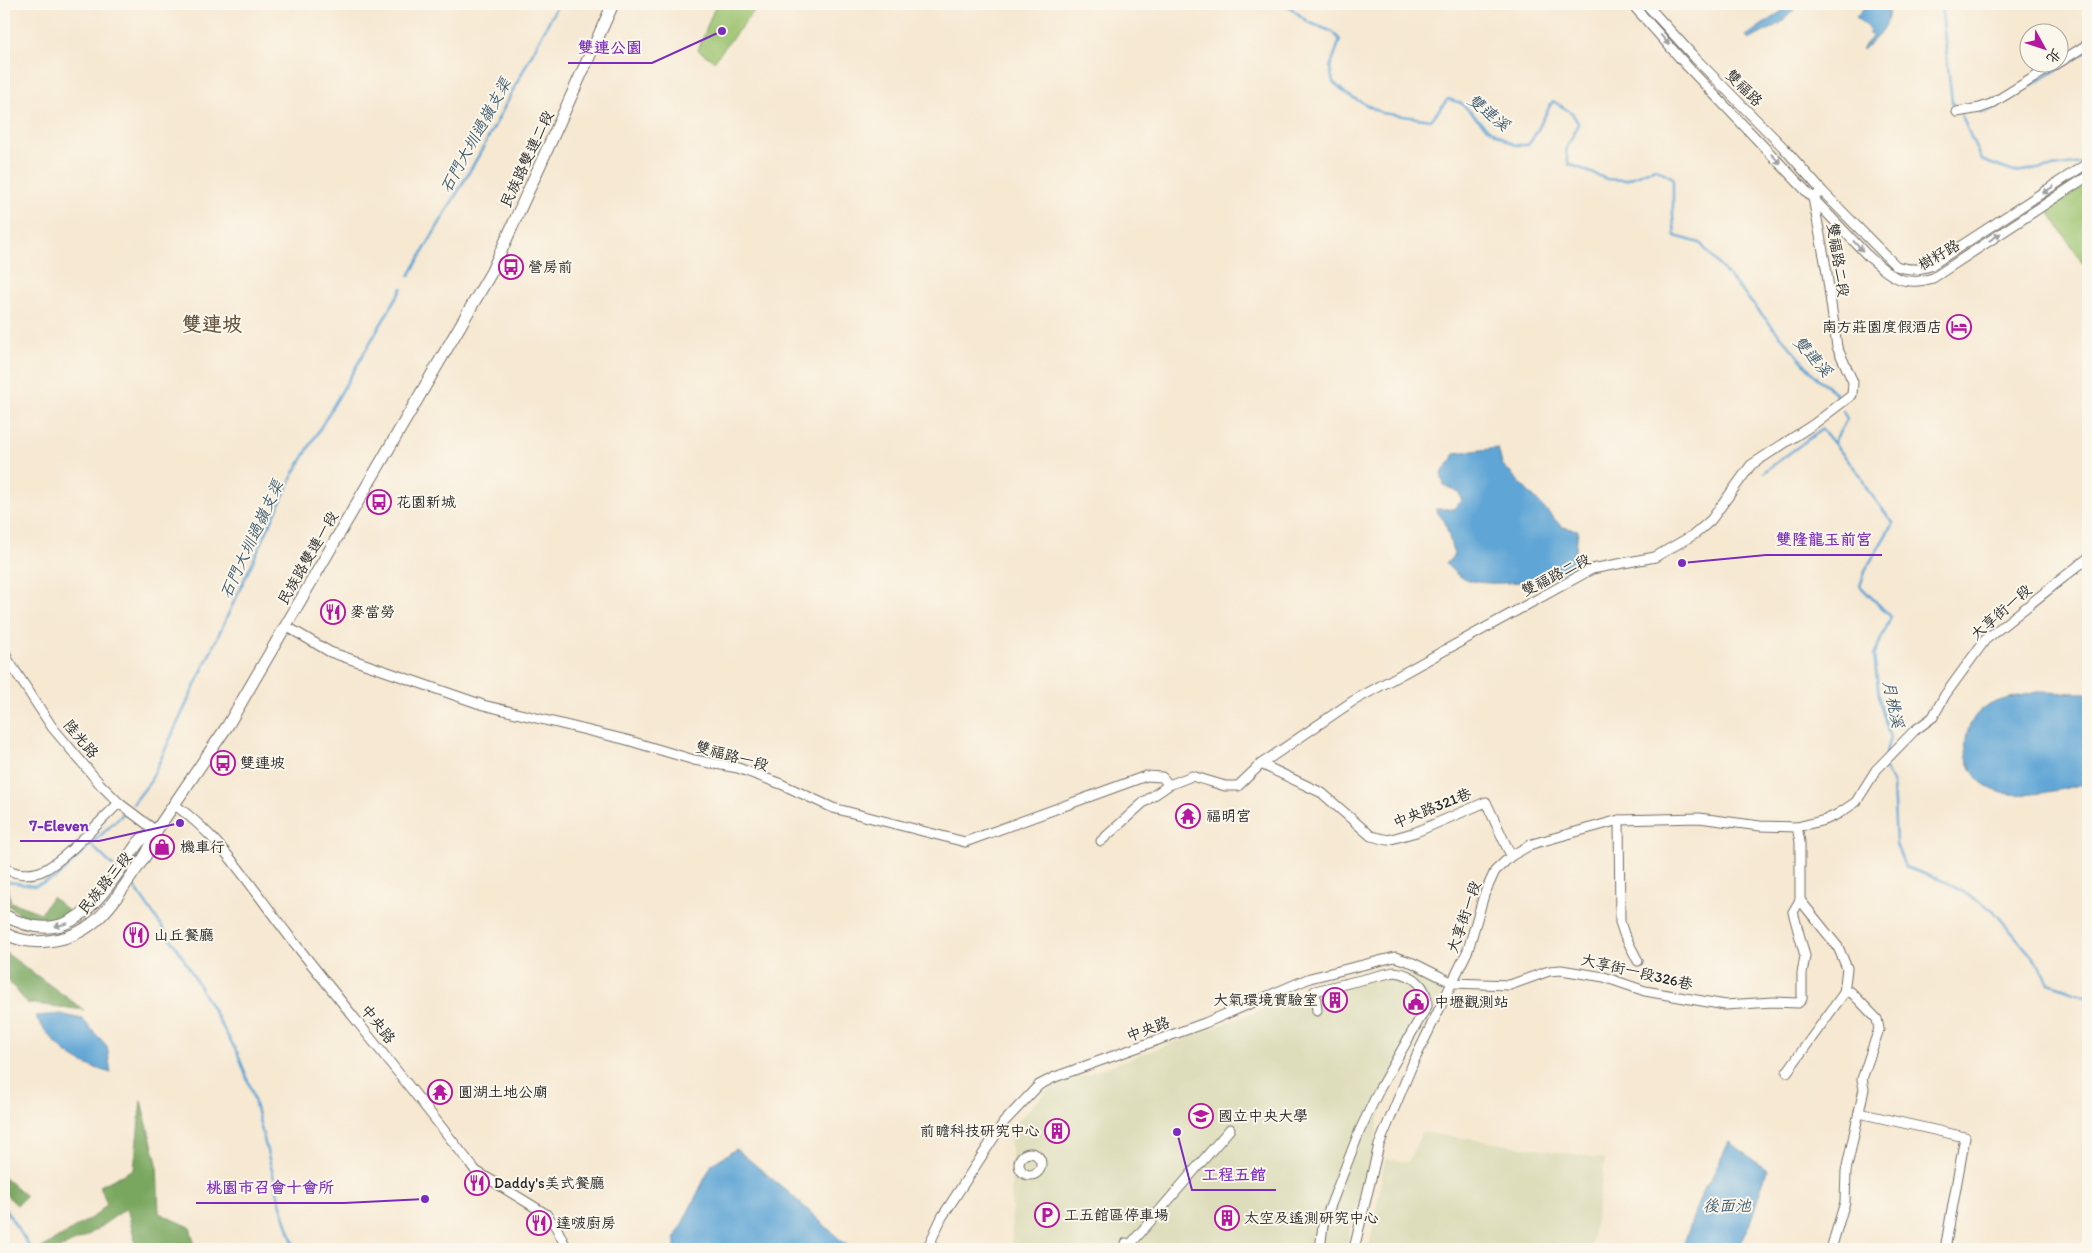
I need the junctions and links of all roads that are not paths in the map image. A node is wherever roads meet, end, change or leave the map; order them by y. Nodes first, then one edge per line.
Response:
1 (613, 4) edge
2 (1632, 4) edge
3 (1646, 4) edge
4 (2088, 44) edge
5 (2070, 55) edge
6 (2043, 72) edge
7 (1957, 112) dead end
8 (2088, 163) edge
9 (2088, 176) edge
10 (1822, 191) junction
11 (1813, 198) junction
12 (462, 324) joint
13 (2088, 558) edge
14 (286, 626) junction
15 (4, 649) edge
16 (1261, 764) junction
17 (1168, 785) junction
18 (119, 803) junction
19 (175, 805) junction
20 (1619, 820) junction
21 (1797, 827) junction
22 (156, 832) junction
23 (1101, 841) dead end
24 (1511, 856) junction
25 (4, 867) edge
26 (1800, 900) junction
27 (4, 915) edge
28 (4, 933) edge
29 (1638, 961) dead end
30 (1453, 983) junction
31 (1844, 992) junction
32 (1316, 1011) dead end
33 (1787, 1072) dead end
34 (1859, 1113) junction
35 (1230, 1129) dead end
36 (1129, 1247) edge
37 (567, 1249) edge
38 (927, 1249) edge
39 (1320, 1249) edge
40 (1354, 1249) edge
41 (1831, 1249) edge
42 (1945, 1249) edge

1 - 12 main road, 民族路雙連二段
2 -> 11 street, 樹籽路
3 - 10 street, 雙福路
4 - 5 street
6 - 7 street
8 -> 10 street, 樹籽路
11 -> 9 street, 樹籽路
10 - 11 street
11 - 16 street, 雙福路二段
12 - 14 main road, 民族路雙連一段
13 - 21 street, 大享街一段
14 - 17 street, 雙福路一段
14 - 19 main road, 民族路雙連一段
15 - 18 street, 陸光路
16 - 17 street, 雙福路二段
16 - 24 street, 中央路321巷
17 - 23 street, 雙福路二段
18 - 22 street, 陸光路
18 - 25 street
19 - 22 main road, 民族路三段
19 - 37 street, 中央路
20 - 21 street, 大享街一段
20 - 24 street, 大享街一段
20 - 29 street
21 - 26 street
22 -> 27 main road, 民族路三段
22 - 28 main road, 民族路三段
24 - 30 street, 大享街一段
26 - 30 street, 大享街一段326巷
26 - 31 street
30 - 38 street, 中央路
30 - 40 street, 大享街一段
31 - 33 street
31 - 34 street
32 - 39 street
34 - 41 street
34 - 42 street
35 - 36 street

